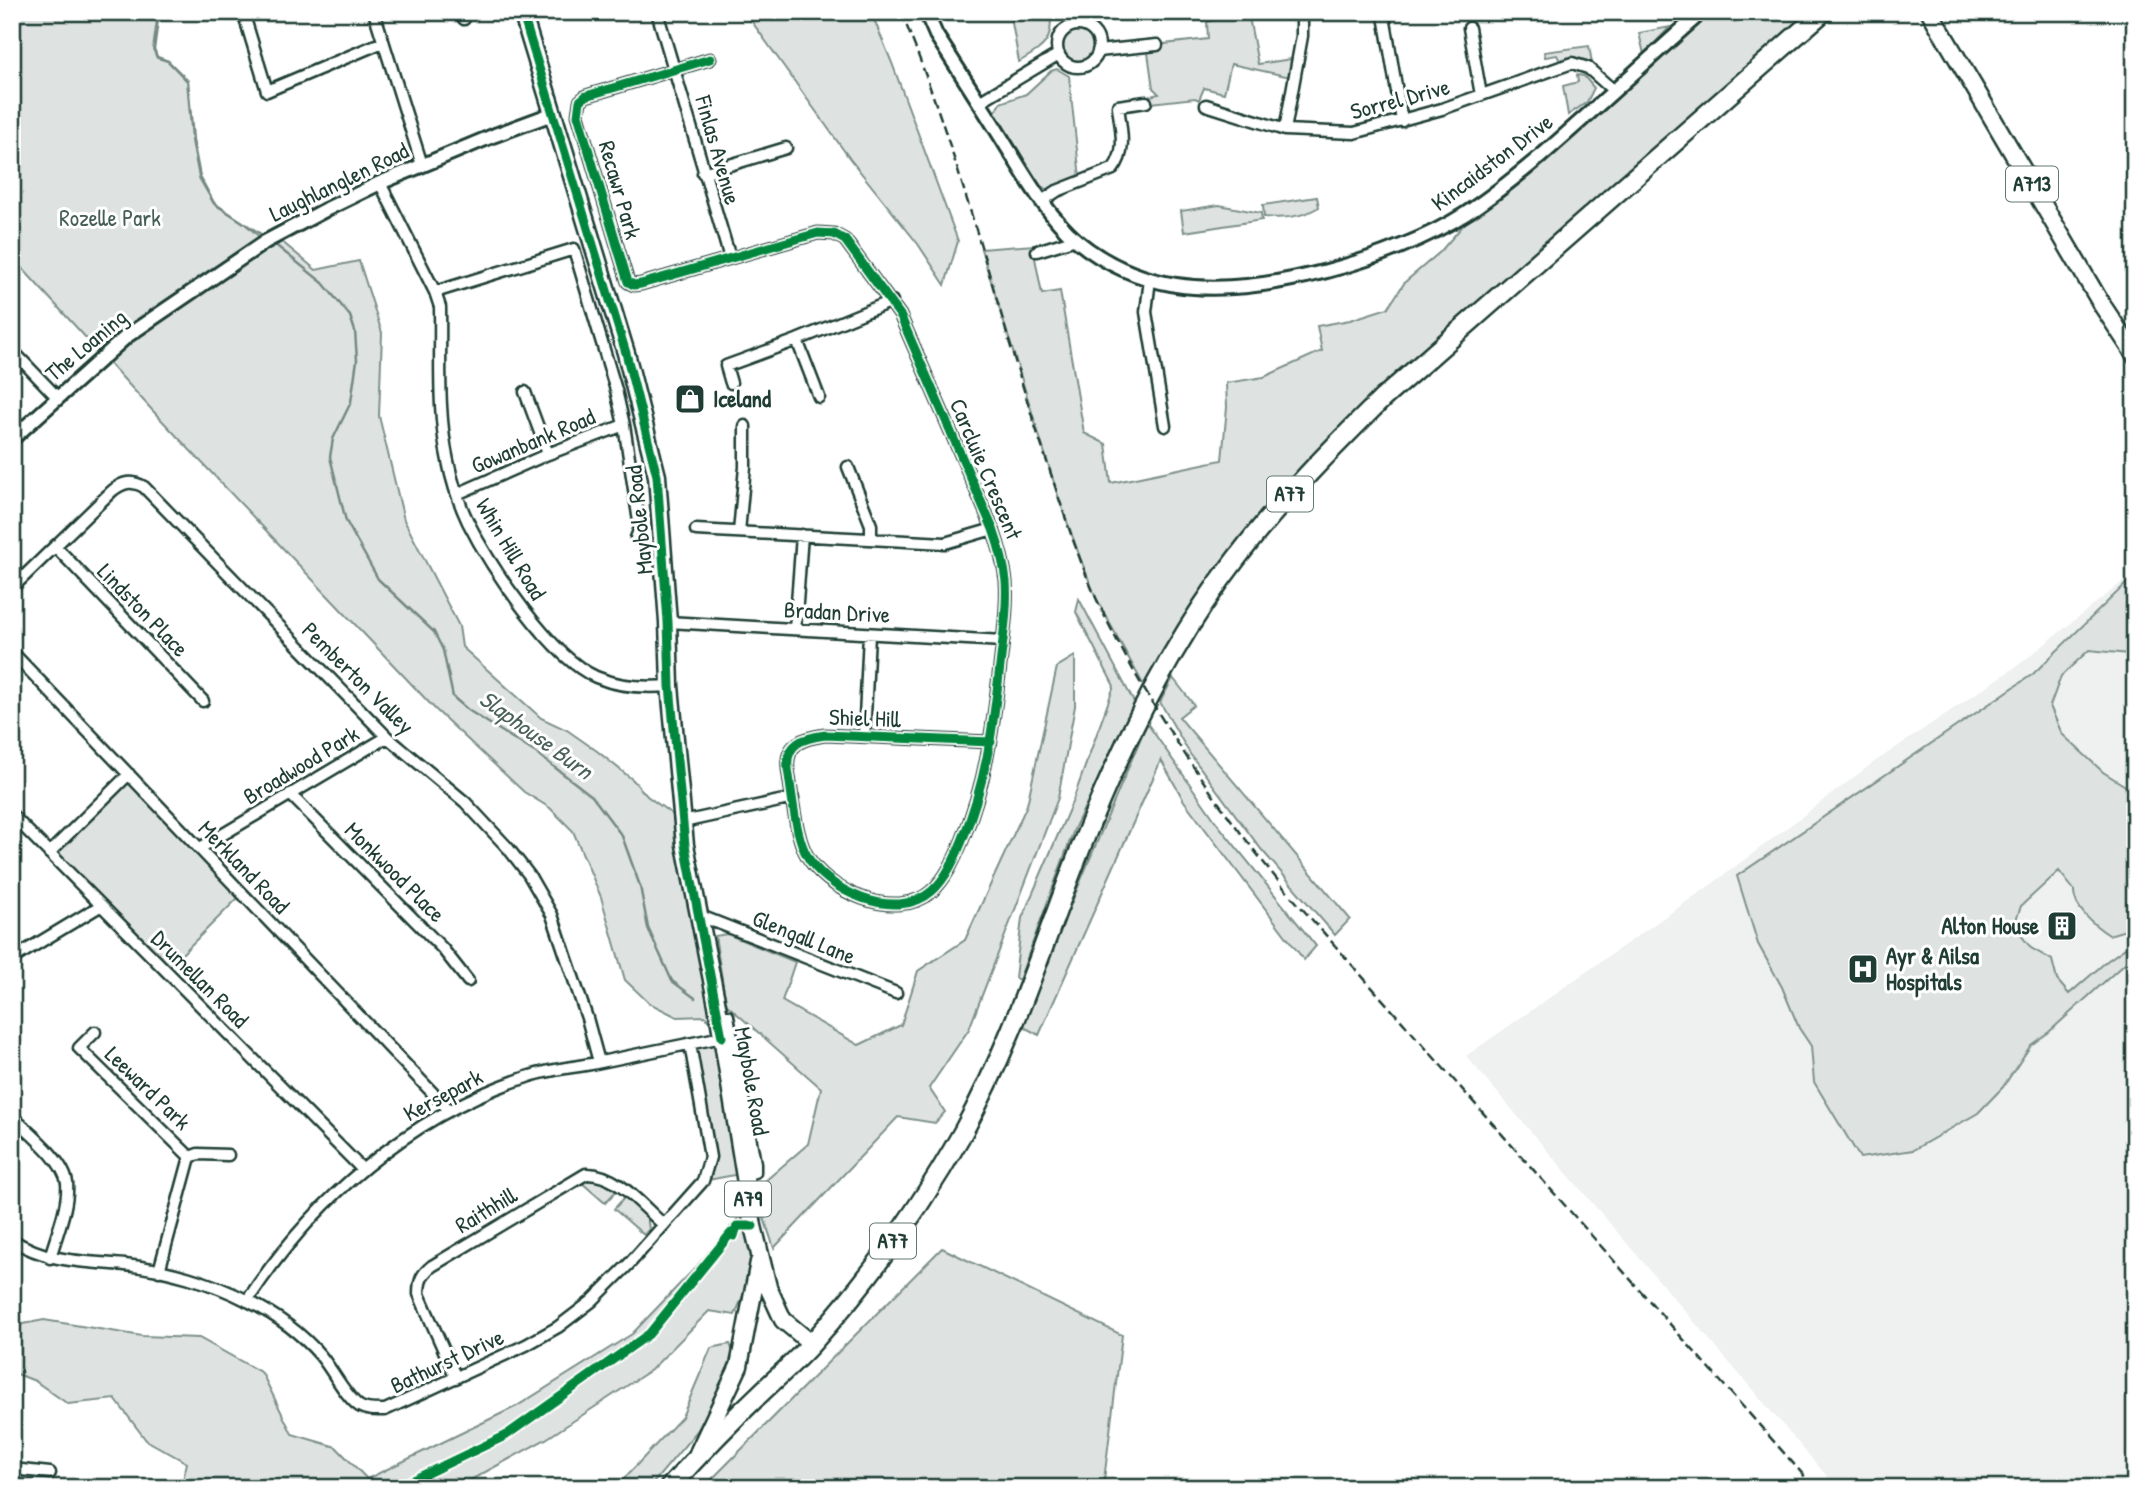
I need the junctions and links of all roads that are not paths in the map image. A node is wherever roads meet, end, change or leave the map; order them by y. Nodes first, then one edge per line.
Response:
1 (243, 12) edge
2 (374, 12) edge
3 (522, 12) edge
4 (657, 12) edge
5 (926, 12) edge
6 (1302, 12) edge
7 (1698, 12) edge
8 (1823, 12) edge
9 (1930, 12) edge
10 (1384, 16) dead end
11 (1469, 28) dead end
12 (383, 42) junction
13 (1157, 45) dead end
14 (1098, 51) junction
15 (1059, 54) junction
16 (710, 59) dead end
17 (674, 69) junction
18 (1614, 91) junction
19 (1481, 95) junction
20 (979, 102) junction
21 (1146, 102) dead end
22 (1206, 104) dead end
23 (552, 114) junction
24 (1402, 121) junction
25 (1285, 130) junction
26 (786, 148) dead end
27 (422, 165) junction
28 (703, 173) junction
29 (380, 184) junction
30 (1042, 201) junction
31 (1076, 239) junction
32 (1037, 251) dead end
33 (730, 258) junction
34 (1150, 279) junction
35 (435, 292) junction
36 (892, 301) junction
37 (158, 313) joint
38 (797, 340) junction
39 (12, 350) edge
40 (2135, 355) edge
41 (732, 383) dead end
42 (525, 392) dead end
43 (57, 397) junction
44 (819, 397) dead end
45 (624, 425) junction
46 (745, 426) dead end
47 (1165, 426) dead end
48 (12, 439) edge
49 (548, 454) junction
50 (848, 467) dead end
51 (457, 494) junction
52 (993, 529) junction
53 (696, 530) dead end
54 (739, 532) junction
55 (802, 535) junction
56 (636, 538) dead end
57 (871, 539) junction
58 (55, 546) junction
59 (12, 588) edge
60 (668, 622) junction
61 (795, 629) junction
62 (869, 634) junction
63 (1003, 641) junction
64 (12, 652) edge
65 (670, 686) junction
66 (203, 701) dead end
67 (387, 737) junction
68 (864, 737) junction
69 (991, 742) junction
70 (129, 774) junction
71 (290, 794) junction
72 (793, 798) junction
73 (12, 815) edge
74 (682, 822) junction
75 (200, 848) junction
76 (49, 853) junction
77 (100, 906) junction
78 (698, 915) junction
79 (12, 959) edge
80 (468, 981) dead end
81 (896, 993) dead end
82 (718, 1017) junction
83 (95, 1032) dead end
84 (722, 1037) junction
85 (690, 1044) junction
86 (599, 1062) junction
87 (448, 1109) junction
88 (12, 1116) edge
89 (228, 1155) dead end
90 (191, 1157) junction
91 (362, 1169) junction
92 (745, 1173) junction
93 (664, 1225) junction
94 (12, 1240) edge
95 (760, 1255) junction
96 (50, 1258) junction
97 (159, 1271) junction
98 (247, 1301) junction
99 (812, 1344) junction
100 (456, 1378) junction
101 (696, 1458) junction
102 (12, 1469) edge
103 (50, 1473) dead end
104 (669, 1488) edge

1 - 12 street
2 - 12 street
3 - 23 main road, Maybole Road / A79
4 - 17 street, Finlas Avenue
5 - 20 street, Kincaidston Drive
6 - 25 street
7 - 18 street, Kincaidston Drive
8 - 99 highway, A77
9 - 40 main road, A713
10 - 24 street
11 - 19 street, Sorrel Drive
12 - 27 street
13 - 14 street
14 - 15 street
14 - 15 street
15 - 20 street
16 - 17 street
17 - 28 street, Finlas Avenue
17 - 33 street, Recawr Park
18 - 19 street, Sorrel Drive
18 - 34 street, Kincaidston Drive
19 - 24 street, Sorrel Drive
20 - 30 street, Kincaidston Drive
21 - 30 street
22 - 25 street, Sorrel Drive
23 - 27 street, Laughlanglen Road
23 - 60 main road, Maybole Road / A79
24 - 25 street, Sorrel Drive
26 - 28 street
27 - 29 street, Laughlanglen Road
28 - 33 street, Finlas Avenue
29 - 35 street, Whin Hill Road
29 - 37 street, Laughlanglen Road
30 - 31 street, Kincaidston Drive
31 - 32 street
31 - 34 street, Kincaidston Drive
33 - 36 street, Carcluie Crescent
34 - 47 street
35 - 45 street
35 - 51 street, Whin Hill Road
36 - 38 street
36 - 52 street, Carcluie Crescent
37 - 43 street, The Loaning
38 - 41 street
38 - 44 street
39 - 43 street
42 - 49 street
43 - 48 street, The Loaning
45 - 49 street, Gowanbank Road
45 - 56 street
46 - 54 street
49 - 51 street, Gowanbank Road
50 - 57 street
51 - 65 street, Whin Hill Road
52 - 57 street
52 - 63 street, Carcluie Crescent
53 - 54 street
54 - 55 street
55 - 57 street
55 - 61 street
58 - 59 street, Pemberton Valley
58 - 66 street, Lindston Place
58 - 67 street, Pemberton Valley
60 - 61 street, Bradan Drive
60 - 65 main road, Maybole Road / A79
61 - 62 street, Bradan Drive
62 - 63 street, Bradan Drive
62 - 68 street
63 - 69 street, Carcluie Crescent
64 - 70 street, Merkland Road
65 - 74 main road, Maybole Road / A79
67 - 71 street, Broadwood Park
67 - 86 street, Pemberton Valley
68 - 69 street, Shiel Hill
68 - 72 street, Shiel Hill
69 - 72 street, Carcluie Crescent
70 - 75 street, Merkland Road
70 - 76 street
71 - 75 street, Broadwood Park
71 - 80 street, Monkwood Place
72 - 74 street
73 - 76 street, Drumellan Road
74 - 78 main road, Maybole Road / A79
75 - 87 street, Merkland Road
76 - 77 street, Drumellan Road
77 - 79 street
77 - 91 street, Drumellan Road
78 - 81 street, Glengall Lane
78 - 82 main road, Maybole Road / A79
82 - 84 main road, Maybole Road / A79
82 - 92 street
83 - 90 street, Leeward Park
84 - 85 street, Kersepark
84 - 92 main road, Maybole Road / A79
85 - 86 street, Kersepark
85 - 93 street, Bathurst Drive
86 - 87 street, Kersepark
87 - 91 street, Kersepark
88 - 96 street
89 - 90 street, Leeward Park
90 - 97 street, Leeward Park
91 - 98 street, Kersepark
92 - 95 main road, Maybole Road / A79
93 - 100 street, Bathurst Drive
93 - 100 street, Raithhill
94 - 96 street, Bathurst Drive
95 - 99 main road, Maybole Road / A79
95 - 101 main road, Maybole Road / A79
96 - 97 street, Bathurst Drive
97 - 98 street, Bathurst Drive
98 - 100 street, Bathurst Drive
99 - 101 highway, A77
101 - 104 highway, A77
102 - 103 street

